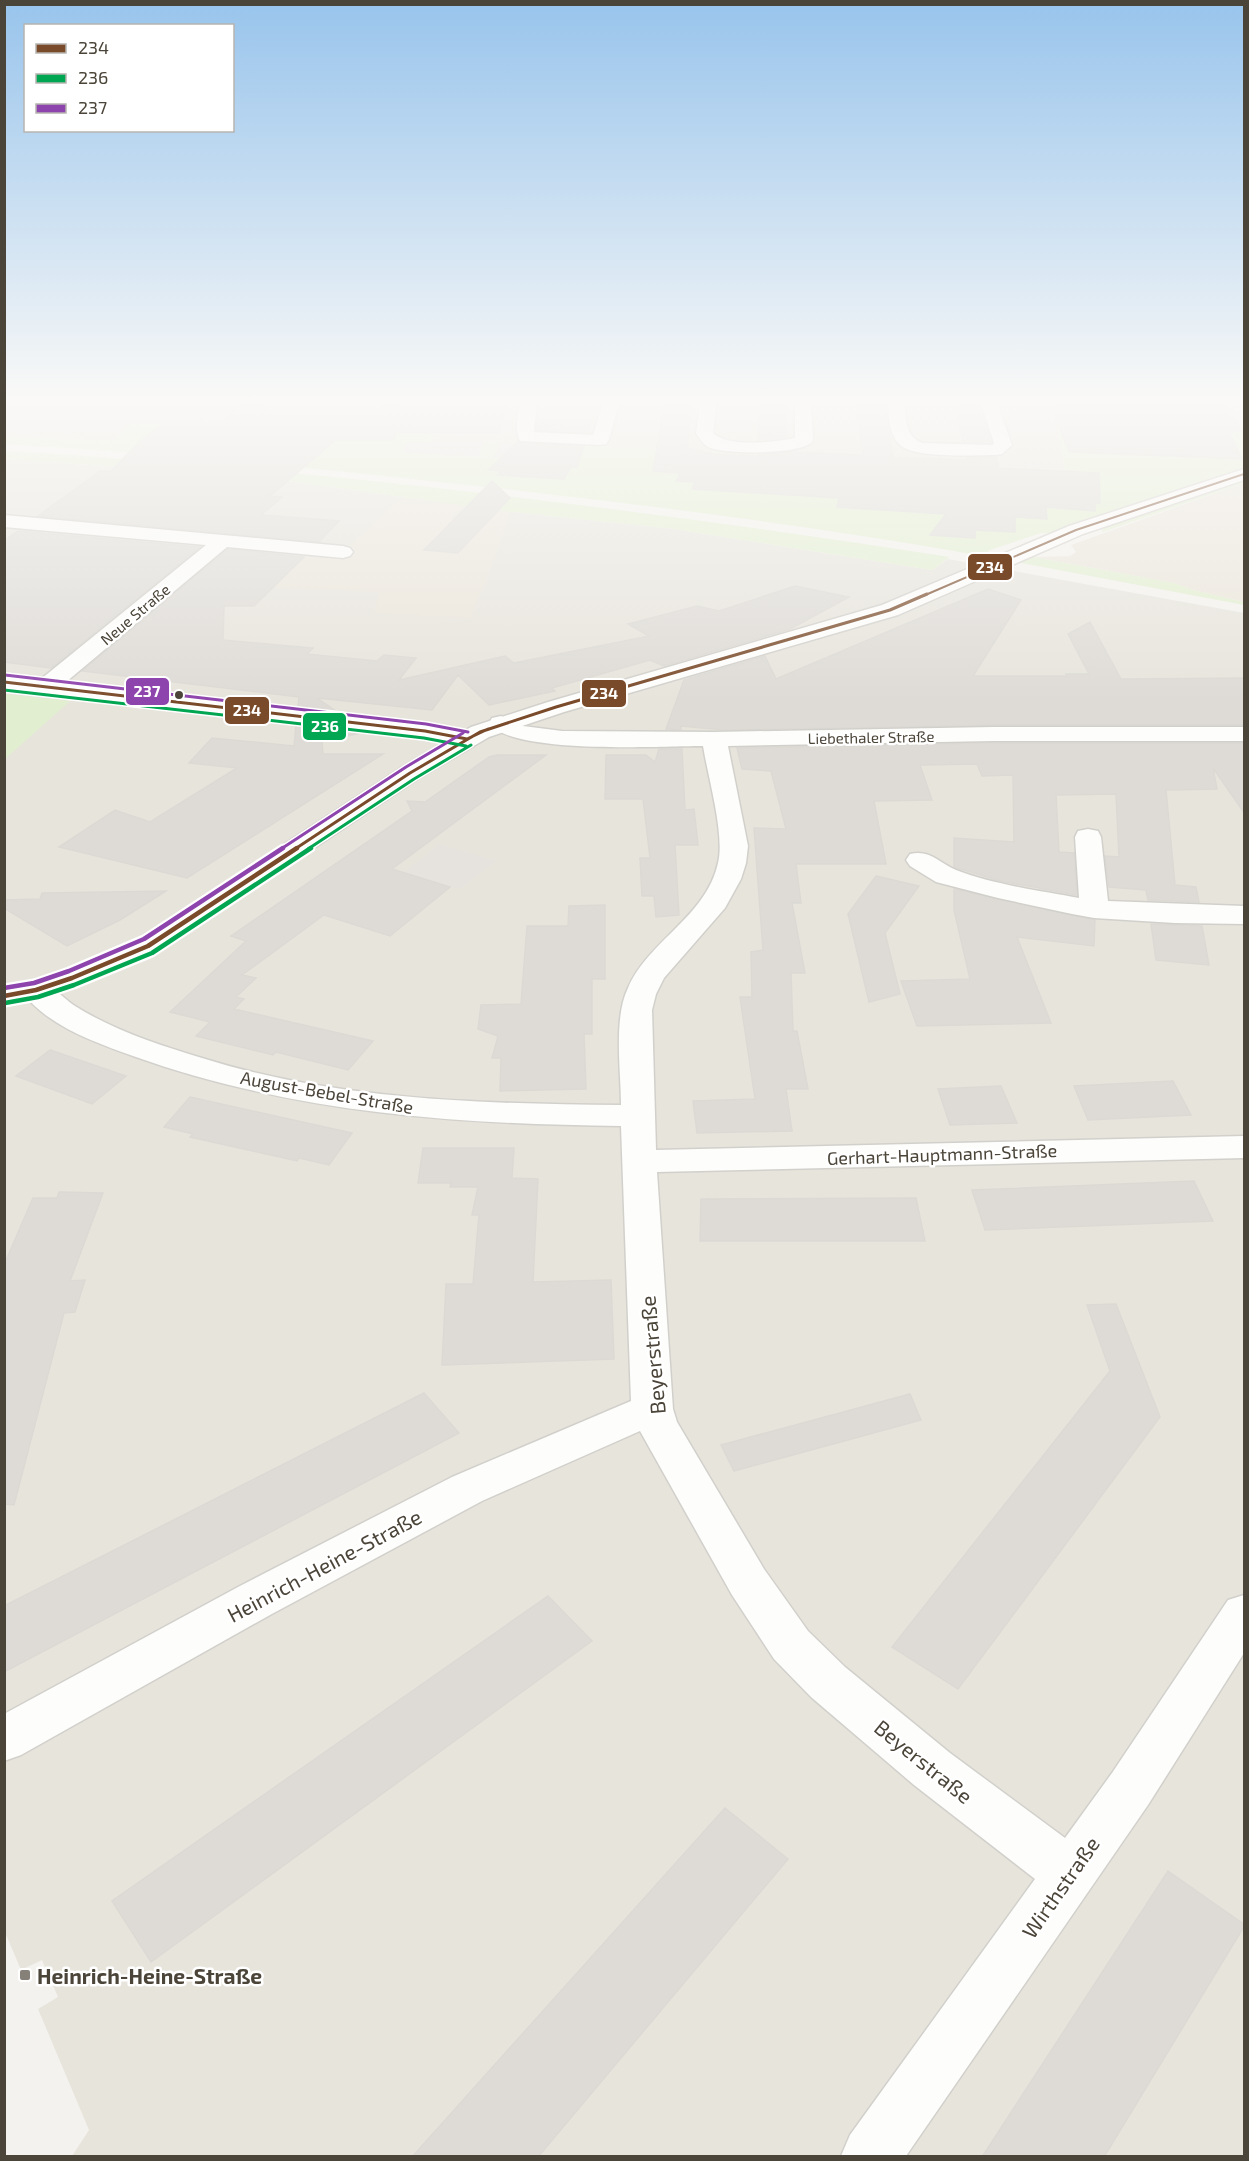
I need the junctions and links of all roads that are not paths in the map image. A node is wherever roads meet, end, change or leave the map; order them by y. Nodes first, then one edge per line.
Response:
1 (1164, 501) edge
2 (4, 521) edge
3 (223, 541) junction
4 (343, 552) dead end
5 (4, 682) edge
6 (46, 687) junction
7 (501, 723) junction
8 (1245, 734) edge
9 (467, 739) junction
10 (714, 739) junction
11 (1089, 837) dead end
12 (920, 860) dead end
13 (1094, 909) junction
14 (1245, 915) edge
15 (36, 990) junction
16 (4, 996) edge
17 (639, 1116) junction
18 (1245, 1147) edge
19 (639, 1161) junction
20 (652, 1409) junction
21 (1245, 1614) edge
22 (4, 1739) edge
23 (1069, 1873) junction
24 (871, 2157) edge

1 - 7 street
2 - 3 street
3 - 4 street
3 - 6 street, Neue Straße
5 - 6 street
6 - 9 street
7 - 9 street
7 - 10 street, Liebethaler Straße
8 - 10 street, Liebethaler Straße
9 - 15 street
10 - 17 street, Beyerstraße
11 - 13 street
12 - 13 street
13 - 14 street
15 - 16 street
15 - 17 street, August-Bebel-Straße
17 - 19 street, Beyerstraße
18 - 19 street, Gerhart-Hauptmann-Straße
19 - 20 street, Beyerstraße
20 - 22 street, Heinrich-Heine-Straße
20 - 23 street, Beyerstraße
21 - 23 street, Wirthstraße
23 - 24 street, Wirthstraße

